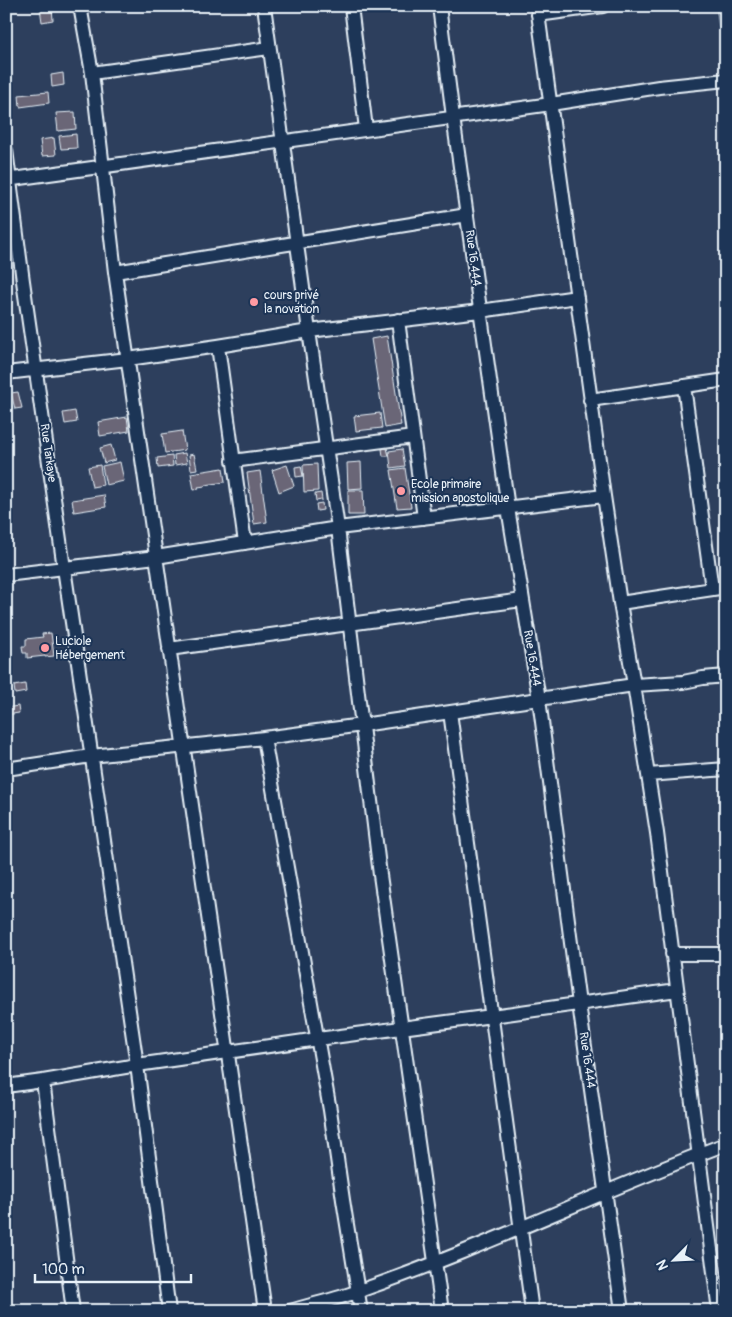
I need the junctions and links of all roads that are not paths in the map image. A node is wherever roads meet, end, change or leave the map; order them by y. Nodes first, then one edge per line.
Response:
1 (80, 6) edge
2 (264, 6) edge
3 (351, 6) edge
4 (440, 6) edge
5 (603, 6) edge
6 (724, 6) edge
7 (537, 11) edge
8 (726, 24) edge
9 (269, 48) junction
10 (92, 72) junction
11 (726, 80) edge
12 (551, 104) junction
13 (453, 117) junction
14 (366, 129) junction
15 (282, 141) junction
16 (6, 150) edge
17 (103, 166) junction
18 (8, 180) edge
19 (467, 215) junction
20 (296, 242) junction
21 (115, 272) junction
22 (577, 297) junction
23 (480, 311) junction
24 (398, 320) junction
25 (309, 331) junction
26 (218, 346) junction
27 (128, 359) junction
28 (36, 370) junction
29 (6, 373) edge
30 (726, 380) edge
31 (684, 386) junction
32 (590, 400) junction
33 (413, 437) junction
34 (327, 449) junction
35 (233, 461) junction
36 (604, 496) junction
37 (508, 508) junction
38 (424, 518) junction
39 (338, 528) junction
40 (244, 543) junction
41 (156, 557) junction
42 (64, 568) junction
43 (6, 575) edge
44 (726, 587) edge
45 (712, 589) junction
46 (522, 600) junction
47 (620, 603) junction
48 (350, 625) junction
49 (169, 650) junction
50 (726, 676) edge
51 (634, 685) junction
52 (539, 698) junction
53 (450, 712) junction
54 (362, 725) junction
55 (264, 738) junction
56 (184, 746) junction
57 (91, 756) junction
58 (6, 769) edge
59 (726, 769) edge
60 (648, 776) junction
61 (672, 954) junction
62 (726, 954) edge
63 (677, 990) junction
64 (579, 1004) junction
65 (492, 1016) junction
66 (401, 1027) junction
67 (318, 1038) junction
68 (227, 1052) junction
69 (137, 1065) junction
70 (43, 1081) junction
71 (6, 1086) edge
72 (726, 1144) edge
73 (700, 1153) junction
74 (605, 1192) junction
75 (521, 1228) junction
76 (435, 1263) junction
77 (358, 1291) junction
78 (72, 1311) edge
79 (169, 1311) edge
80 (265, 1311) edge
81 (290, 1311) edge
82 (361, 1311) edge
83 (442, 1311) edge
84 (532, 1311) edge
85 (622, 1311) edge
86 (719, 1311) edge

1 - 10 street
2 - 9 street
3 - 14 street
4 - 13 street, Rue 16.444
5 - 7 street
6 - 8 street
7 - 12 street
9 - 10 street
9 - 15 street
10 - 17 street
11 - 12 street
12 - 13 street
12 - 22 street
13 - 14 street
13 - 19 street, Rue 16.444
14 - 15 street
15 - 17 street
15 - 20 street
16 - 18 street, Rue Tarkaye
17 - 18 street
17 - 21 street
18 - 28 street, Rue Tarkaye
19 - 20 street
19 - 23 street, Rue 16.444
20 - 21 street
20 - 25 street
21 - 27 street
22 - 23 street
22 - 32 street
23 - 24 street
23 - 37 street, Rue 16.444
24 - 25 street
24 - 33 street
25 - 26 street
25 - 34 street
26 - 27 street
26 - 35 street
27 - 28 street
27 - 41 street
28 - 29 street
28 - 42 street, Rue Tarkaye
30 - 31 street
31 - 32 street
31 - 45 street
32 - 36 street
33 - 34 street
33 - 38 street
34 - 35 street
34 - 39 street
35 - 40 street
36 - 37 street
36 - 47 street
37 - 38 street
37 - 46 street, Rue 16.444
38 - 39 street
39 - 40 street
39 - 48 street
40 - 41 street
41 - 42 street
41 - 49 street
42 - 43 street
42 - 57 street, Rue Tarkaye
44 - 45 street
45 - 47 street
46 - 48 street
46 - 52 street, Rue 16.444
47 - 51 street
48 - 49 street
48 - 54 street
49 - 56 street
50 - 51 street
51 - 52 street
51 - 60 street
52 - 53 street
52 - 64 street, Rue 16.444
53 - 54 street
53 - 65 street
54 - 55 street
54 - 66 street
55 - 56 street
55 - 67 street
56 - 57 street
56 - 68 street
57 - 58 street
57 - 69 street, Rue Tarkaye
59 - 60 street
60 - 61 street
61 - 62 street
61 - 63 street
63 - 64 street
63 - 73 street
64 - 65 street
64 - 74 street, Rue 16.444
65 - 66 street
65 - 75 street
66 - 67 street
66 - 76 street
67 - 68 street
67 - 77 street
68 - 69 street
68 - 80 street
69 - 70 street
69 - 79 street, Rue Tarkaye
70 - 71 street
70 - 78 street
72 - 73 street
73 - 74 street
73 - 86 street
74 - 75 street
74 - 85 street, Rue 16.444
75 - 76 street
75 - 84 street
76 - 77 street
76 - 83 street
77 - 81 street
77 - 82 street

